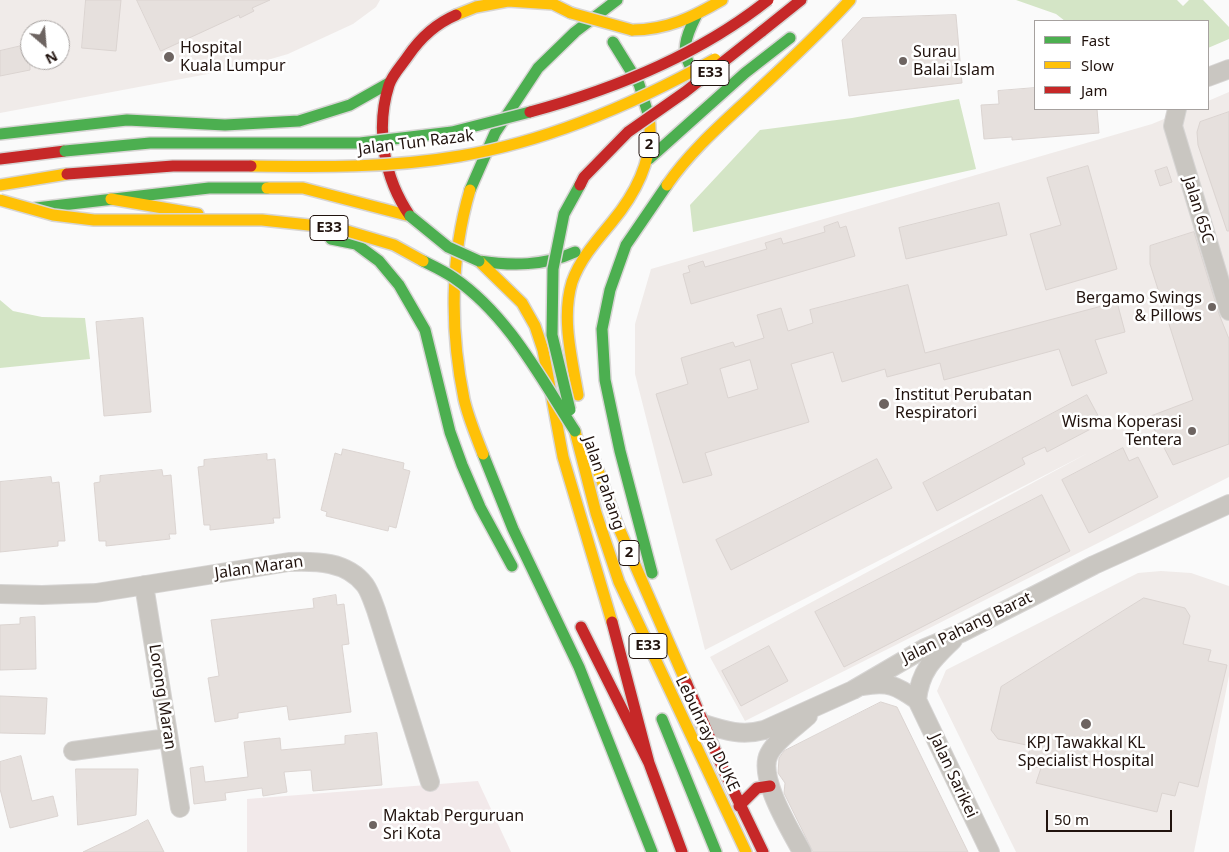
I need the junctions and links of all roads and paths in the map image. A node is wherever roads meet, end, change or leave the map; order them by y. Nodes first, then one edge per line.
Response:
1 (617, 0) edge
2 (722, 0) edge
3 (768, 0) edge
4 (801, 0) edge
5 (840, 0) edge
6 (850, 0) edge
7 (551, 2) edge
8 (442, 8) dead end
9 (571, 13) junction
10 (696, 16) junction
11 (816, 18) dead end
12 (437, 23) junction
13 (800, 30) dead end
14 (761, 32) junction
15 (1229, 69) edge
16 (745, 73) junction
17 (1209, 77) edge
18 (389, 83) junction
19 (1177, 110) edge
20 (299, 121) junction
21 (0, 134) edge
22 (0, 159) edge
23 (648, 159) junction
24 (0, 185) edge
25 (303, 188) junction
26 (111, 198) junction
27 (0, 200) edge
28 (0, 214) edge
29 (410, 216) junction
30 (597, 241) junction
31 (480, 261) junction
32 (1229, 311) edge
33 (580, 423) junction
34 (1229, 504) edge
35 (513, 529) junction
36 (599, 573) junction
37 (519, 580) dead end
38 (552, 584) dead end
39 (144, 585) junction
40 (0, 594) edge
41 (575, 615) dead end
42 (666, 633) junction
43 (961, 633) junction
44 (630, 646) dead end
45 (567, 670) dead end
46 (861, 686) junction
47 (917, 700) junction
48 (820, 706) junction
49 (658, 711) dead end
50 (600, 721) junction
51 (704, 724) junction
52 (168, 738) junction
53 (73, 751) dead end
54 (649, 763) junction
55 (430, 782) dead end
56 (770, 786) junction
57 (739, 806) junction
58 (180, 808) dead end
59 (714, 848) edge
60 (652, 852) edge
61 (682, 852) edge
62 (746, 852) edge
63 (763, 852) edge
64 (802, 852) edge
65 (990, 852) edge

1 - 35 main road
2 - 10 main road
3 - 22 main road, Jalan Tun Razak, bridge
4 - 14 main road, Jalan Tun Razak
5 - 11 main road
6 - 42 main road
7 - 9 main road, 2
7 - 12 main road, 2
8 - 12 main road, 2
9 - 10 main road, bridge
9 - 23 main road, 2
10 - 16 main road
12 - 18 main road, 2
13 - 16 main road
14 - 24 main road, Jalan Tun Razak, bridge
14 - 33 main road, E33, bridge
15 - 17 street
16 - 23 main road
18 - 20 main road
18 - 29 main road, 2
19 - 32 street, Jalan 65C
20 - 21 main road
20 - 25 main road
23 - 30 main road, 2
25 - 26 main road
25 - 29 main road
26 - 28 main road
26 - 37 main road
27 - 33 main road, E33, bridge
29 - 31 main road, 2, bridge
30 - 31 main road, 2
30 - 33 main road, Jalan Pahang / 2
31 - 36 main road, Jalan Pahang / 2
33 - 42 main road, Jalan Pahang / 2
33 - 62 main road, Lebuhraya DUKE / E33
34 - 43 street, Jalan Pahang Barat
35 - 38 main road
35 - 50 main road
36 - 44 main road, E33
36 - 54 main road, Jalan Pahang / 2
39 - 40 street, Jalan Maran
39 - 52 street, Lorong Maran
39 - 55 street, Jalan Maran
41 - 54 main road
42 - 51 main road, Jalan Pahang / 2
43 - 46 street, Jalan Pahang Barat
43 - 47 street
45 - 50 main road
46 - 47 street
46 - 48 street, Jalan Pahang Barat
47 - 65 street, Jalan Sarikei
48 - 51 street, Jalan Pahang Barat
48 - 56 street
49 - 59 main road, Lebuhraya DUKE
50 - 60 main road
51 - 57 main road, Jalan Pahang / 2
52 - 53 street
52 - 58 street, Lorong Maran
54 - 61 main road, Jalan Pahang / 2
56 - 57 main road
56 - 64 street
57 - 63 main road, Jalan Pahang / 2

